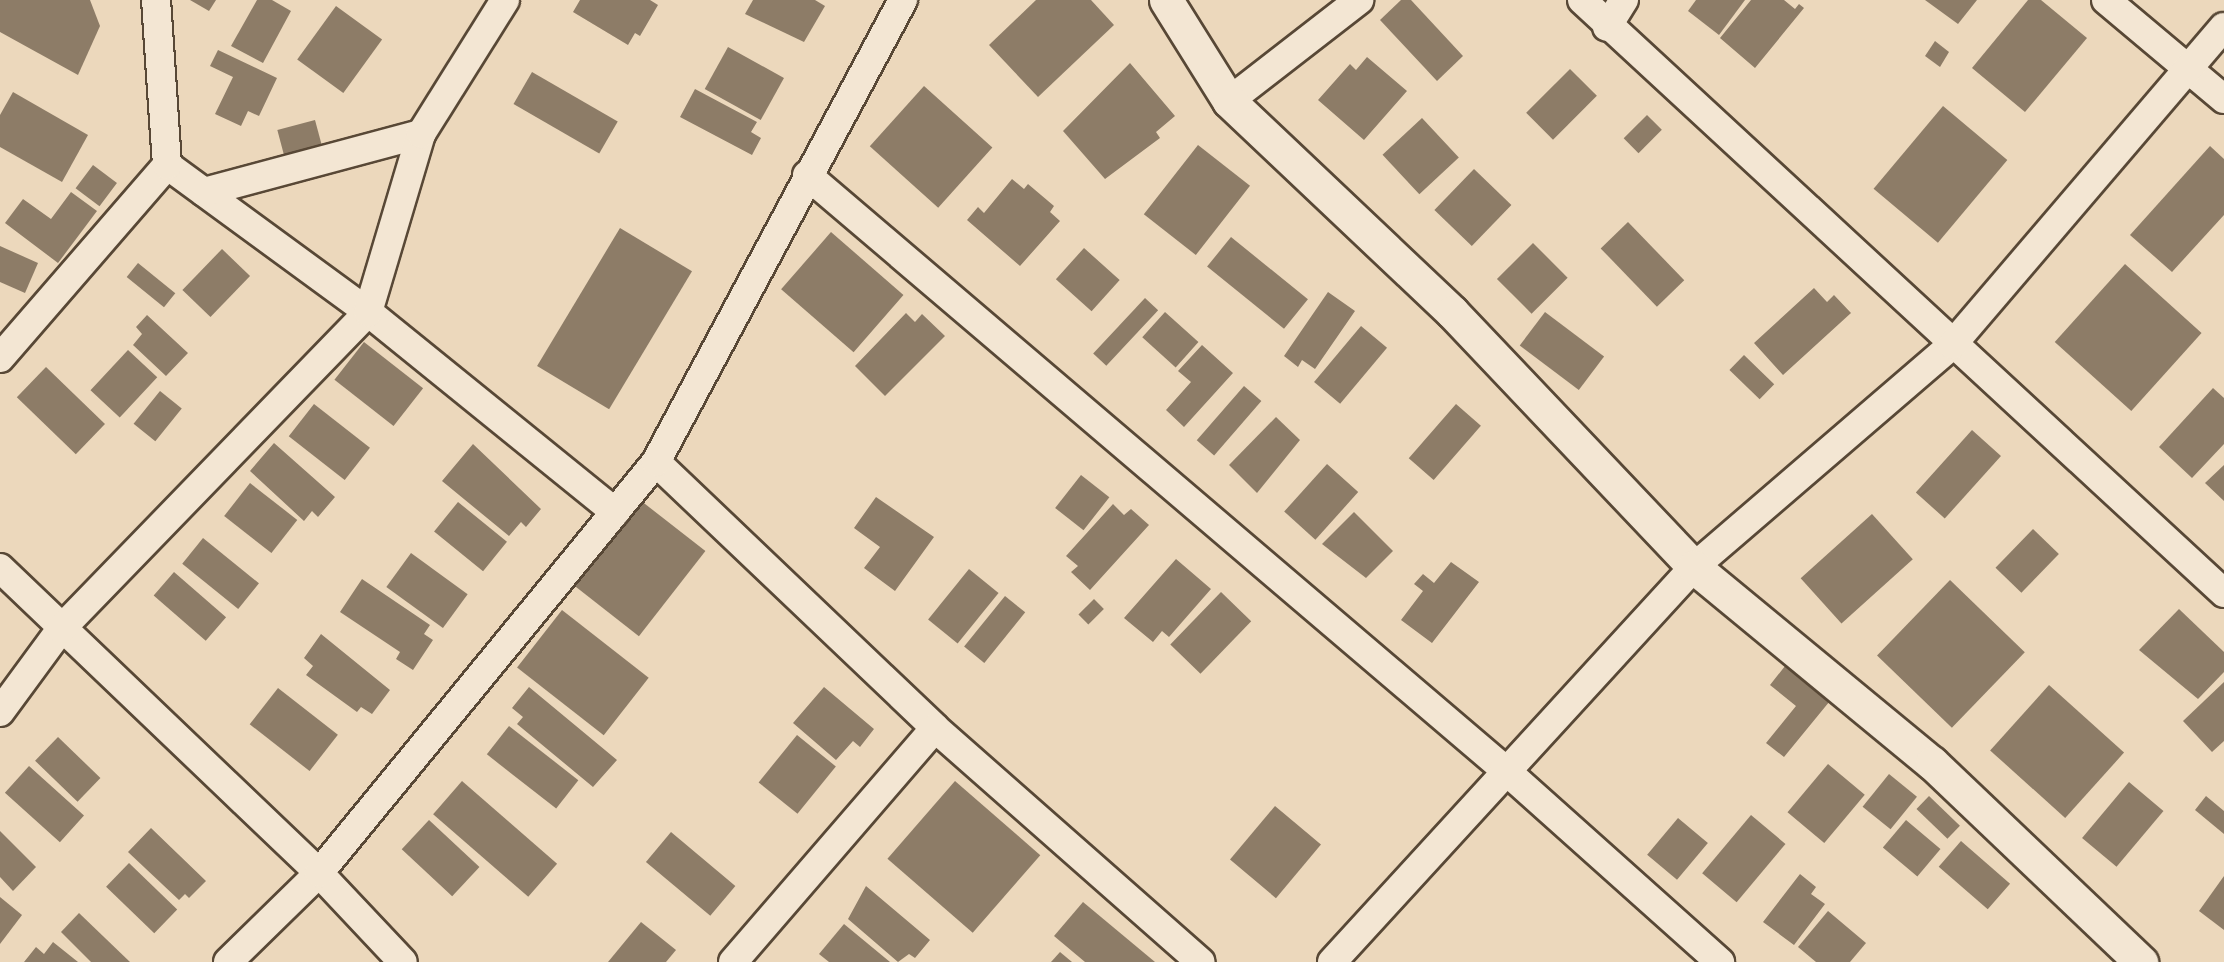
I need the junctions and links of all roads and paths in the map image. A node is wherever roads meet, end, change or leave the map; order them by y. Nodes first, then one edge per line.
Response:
1 (156, 0) edge
2 (505, 0) edge
3 (903, 0) edge
4 (1166, 0) edge
5 (1359, 0) edge
6 (1582, 0) edge
7 (1624, 0) edge
8 (2106, 0) edge
9 (1607, 27) junction
10 (2224, 27) edge
11 (2191, 68) junction
12 (2224, 99) edge
13 (1229, 100) junction
14 (421, 134) junction
15 (168, 165) junction
16 (807, 175) junction
17 (204, 192) junction
18 (368, 312) junction
19 (1952, 345) junction
20 (0, 358) edge
21 (656, 462) junction
22 (615, 512) junction
23 (1694, 567) junction
24 (0, 568) edge
25 (2224, 593) edge
26 (61, 629) junction
27 (0, 712) edge
28 (935, 728) junction
29 (1504, 769) junction
30 (319, 873) junction
31 (228, 962) edge
32 (403, 962) edge
33 (733, 962) edge
34 (1200, 962) edge
35 (1332, 962) edge
36 (1720, 962) edge
37 (2141, 962) edge

1 - 15 street
2 - 14 street
3 - 16 street
4 - 13 street
5 - 13 street
6 - 9 street
7 - 9 street
8 - 11 street
9 - 19 street
10 - 11 street
11 - 12 street
11 - 19 street
13 - 23 street
14 - 17 street
14 - 18 street
15 - 17 street
15 - 20 street
16 - 21 street
16 - 29 street
17 - 18 street
18 - 22 street
18 - 26 street
19 - 23 street
19 - 25 street
21 - 22 street
21 - 28 street
22 - 30 street
23 - 29 street
23 - 37 street
24 - 26 street
26 - 27 street
26 - 30 street
28 - 33 street
28 - 34 street
29 - 35 street
29 - 36 street
30 - 31 street
30 - 32 street

